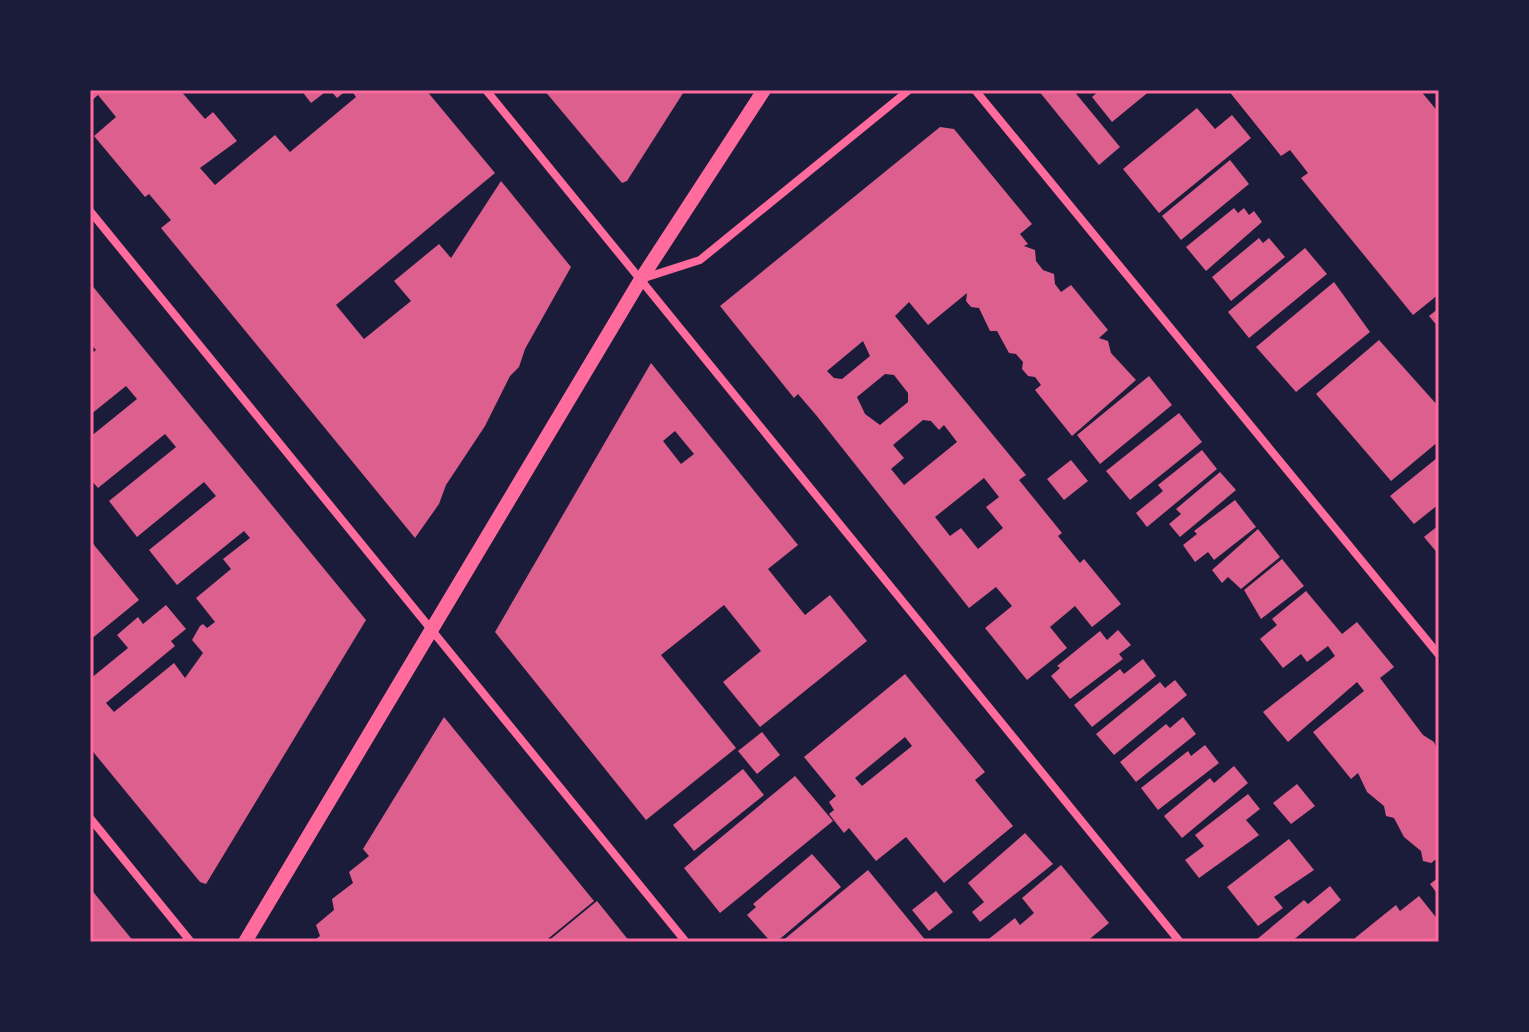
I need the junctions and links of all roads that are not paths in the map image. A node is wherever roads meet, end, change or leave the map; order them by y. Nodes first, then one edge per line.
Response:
1 (486, 90) edge
2 (764, 90) edge
3 (909, 90) edge
4 (975, 90) edge
5 (90, 211) edge
6 (641, 279) junction
7 (432, 629) junction
8 (1439, 655) edge
9 (90, 818) edge
10 (191, 942) edge
11 (245, 942) edge
12 (686, 942) edge
13 (1180, 942) edge

1 - 6 street
2 - 6 street
3 - 6 street
4 - 8 street
5 - 7 street
6 - 7 street
6 - 13 street
7 - 11 street
7 - 12 street
9 - 10 street

